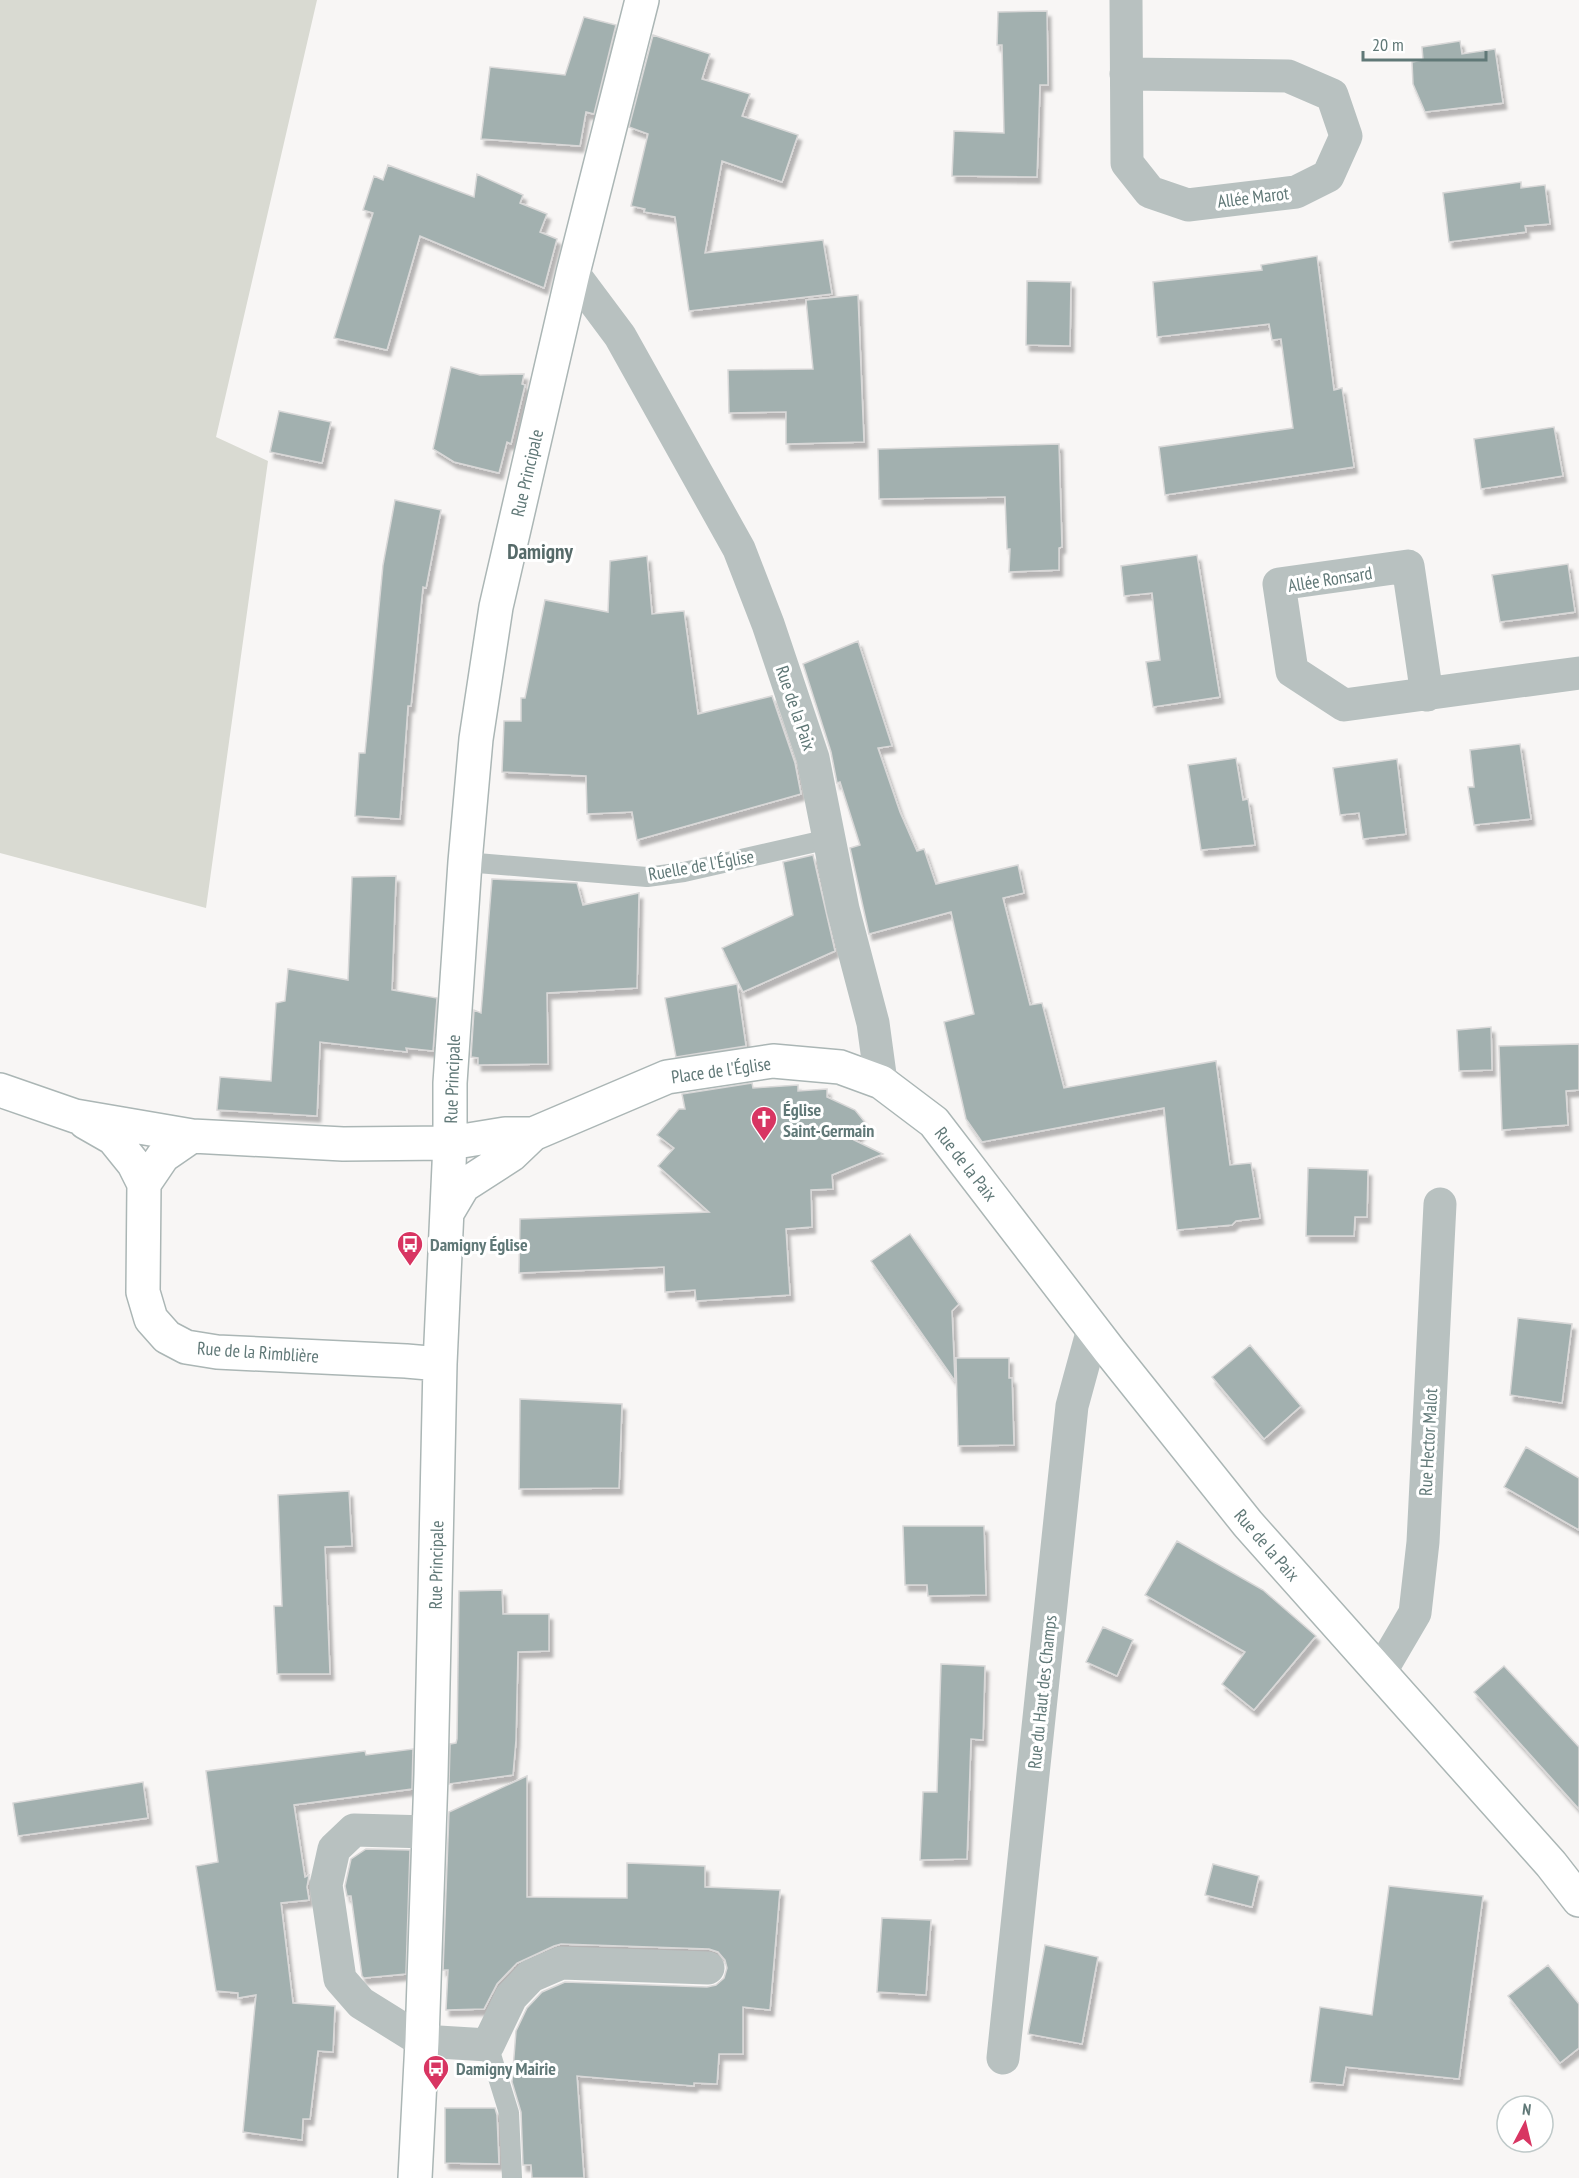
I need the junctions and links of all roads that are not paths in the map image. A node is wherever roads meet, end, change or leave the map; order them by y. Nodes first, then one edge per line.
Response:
1 (642, 0) edge
2 (1126, 0) edge
3 (1126, 74) junction
4 (573, 273) junction
5 (1579, 673) edge
6 (1427, 695) junction
7 (829, 839) junction
8 (465, 862) junction
9 (880, 1082) junction
10 (0, 1090) edge
11 (75, 1116) junction
12 (533, 1134) junction
13 (192, 1136) junction
14 (450, 1143) junction
15 (144, 1184) junction
16 (1440, 1204) dead end
17 (447, 1212) junction
18 (1093, 1329) junction
19 (440, 1364) junction
20 (1381, 1671) junction
21 (429, 1832) junction
22 (1579, 1900) edge
23 (708, 1968) dead end
24 (422, 2041) junction
25 (488, 2045) junction
26 (1004, 2058) dead end
27 (415, 2178) edge
28 (512, 2178) edge

1 - 4 street, Rue Principale
2 - 3 street, Allée Marot
3 - 3 street, Allée Marot
4 - 7 street, Rue de la Paix
4 - 8 street, Rue Principale
5 - 6 street, Allée Ronsard
6 - 6 street, Allée Ronsard
7 - 8 lane, Ruelle de l'Église
7 - 9 street, Rue de la Paix
8 - 14 street, Rue Principale
9 - 12 street, Place de l'Église
9 - 18 street, Rue de la Paix
10 - 11 street, Rue de la Rimblière
11 - 13 street, Rue de la Rimblière
11 - 15 street, Rue de la Rimblière
12 - 14 street, Place de l'Église
12 - 17 street, Place de l'Église
13 - 14 street, Rue de la Rimblière
13 - 15 street
14 - 17 street, Rue Principale
15 - 19 street, Rue de la Rimblière
16 - 20 street, Rue Hector Malot
17 - 19 street, Rue Principale
18 - 20 street, Rue de la Paix
18 - 26 street, Rue du Haut des Champs
19 - 21 street, Rue Principale
20 - 22 street, Rue de la Paix
21 - 24 street, Rue Principale
21 - 24 street
23 - 25 street
24 - 25 street
24 - 27 street, Rue Principale
25 - 28 lane

